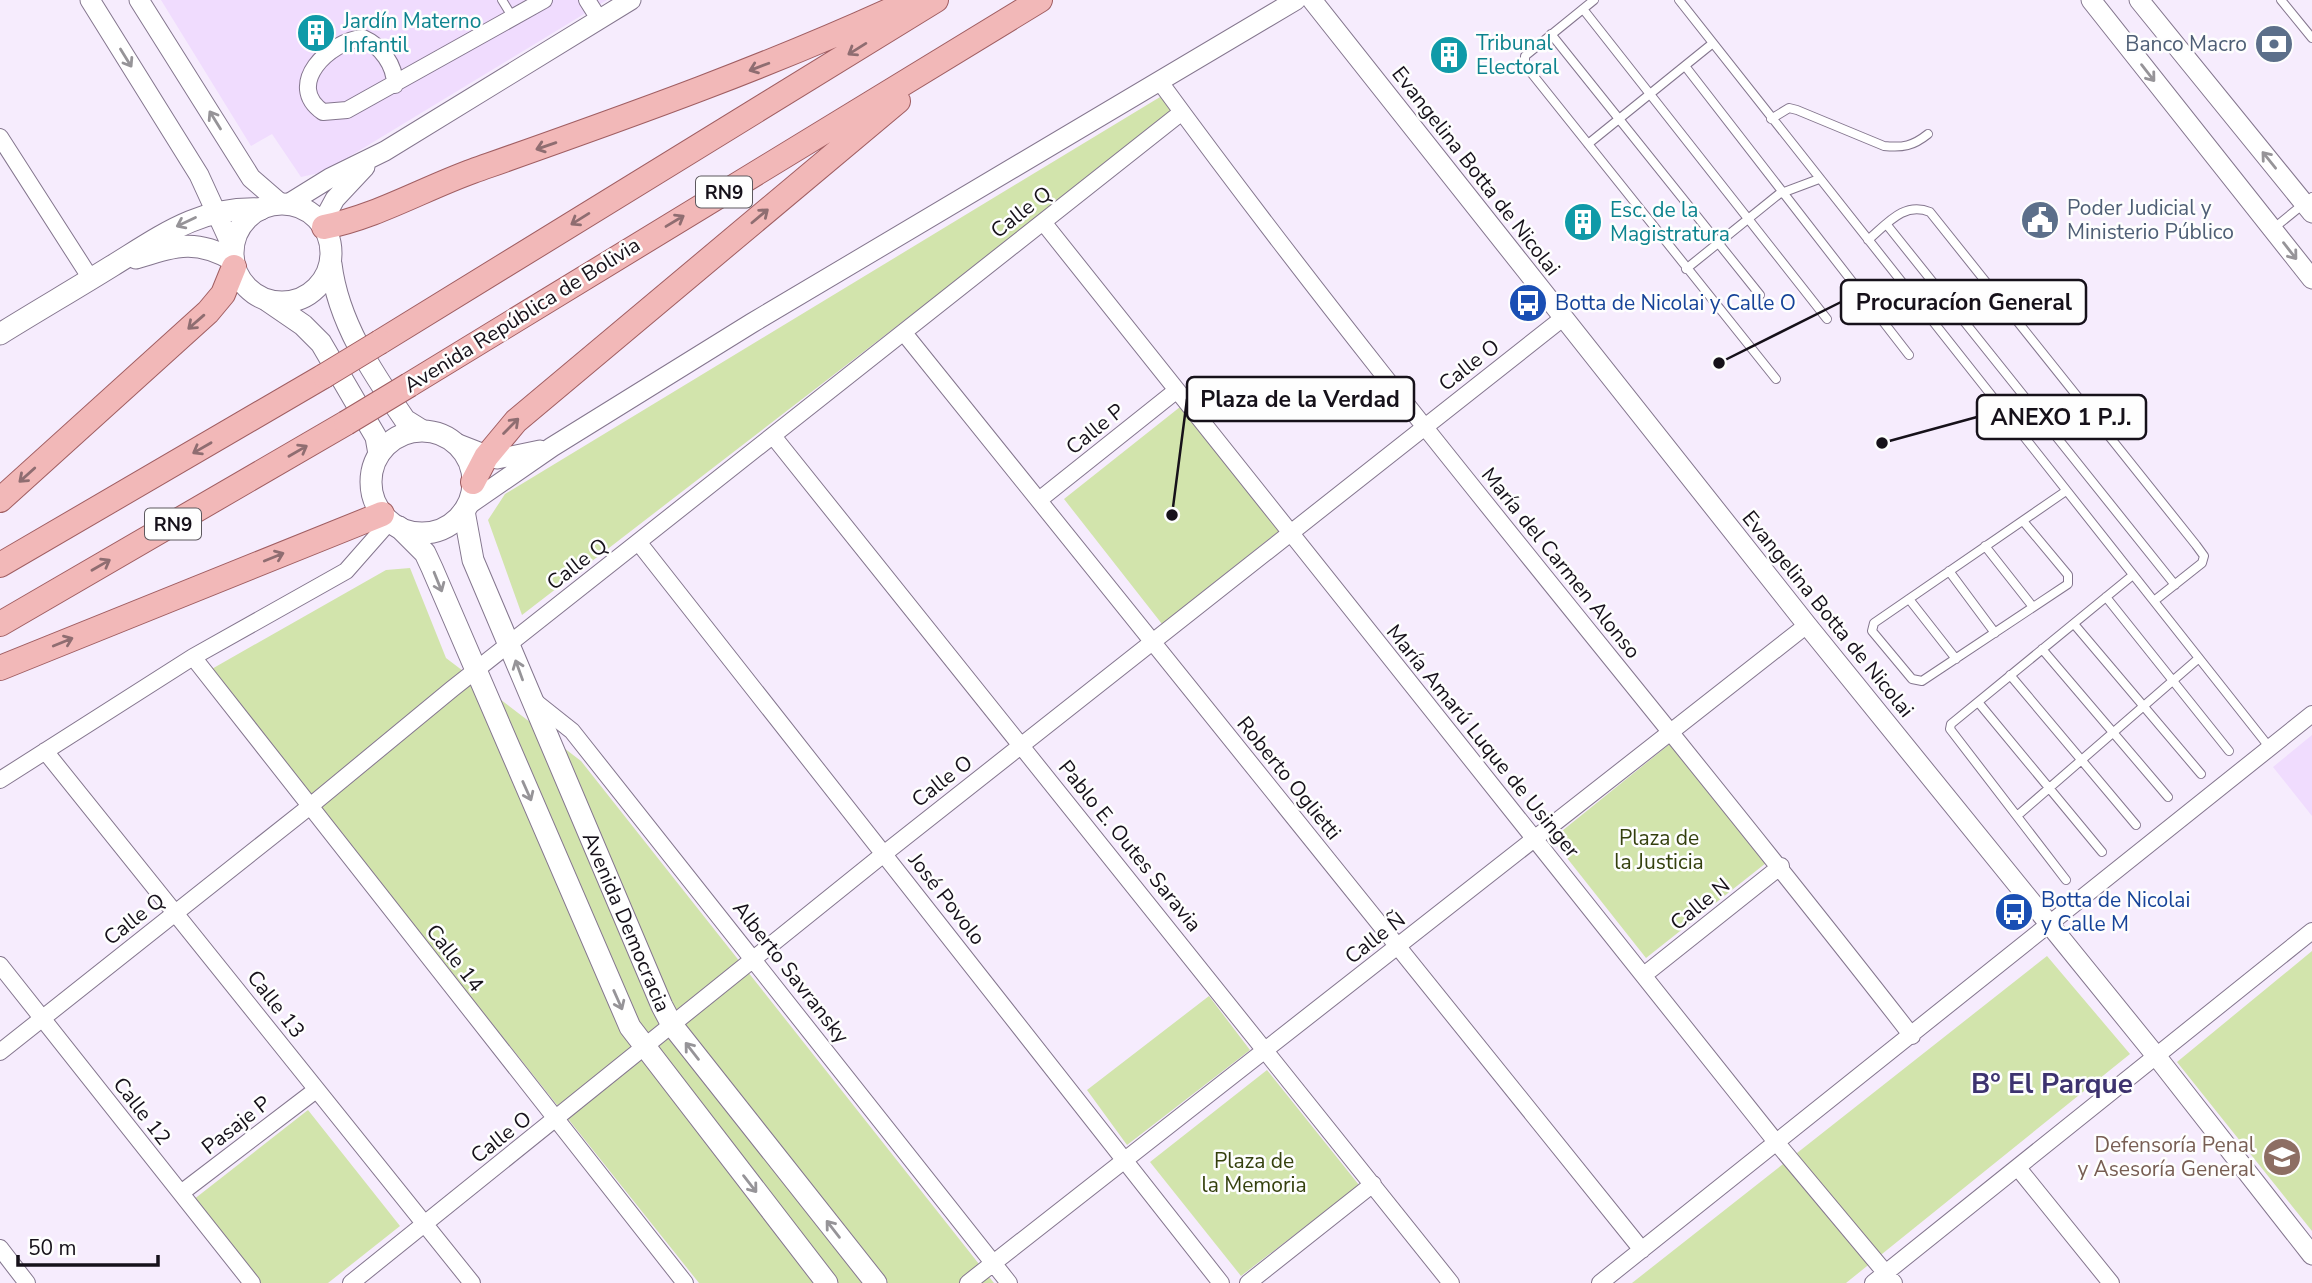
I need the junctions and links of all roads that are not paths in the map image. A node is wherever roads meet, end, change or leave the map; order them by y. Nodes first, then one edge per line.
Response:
1 (90, 0) edge
2 (139, 0) edge
3 (502, 0) edge
4 (544, 0) edge
5 (587, 0) edge
6 (631, 0) edge
7 (912, 0) edge
8 (936, 0) edge
9 (1040, 0) edge
10 (1296, 0) edge
11 (1311, 0) edge
12 (1594, 0) edge
13 (1679, 0) edge
14 (2091, 0) edge
15 (2139, 0) edge
16 (2281, 0) edge
17 (1583, 9) junction
18 (513, 18) junction
19 (599, 19) junction
20 (987, 33) junction
21 (1551, 34) junction
22 (2312, 38) edge
23 (1713, 43) junction
24 (1685, 66) junction
25 (1160, 82) junction
26 (395, 85) junction
27 (1650, 94) junction
28 (1182, 112) junction
29 (1619, 119) junction
30 (1771, 119) junction
31 (1928, 134) dead end
32 (0, 136) edge
33 (1588, 144) junction
34 (385, 151) junction
35 (1819, 178) junction
36 (1785, 192) junction
37 (2309, 204) edge
38 (277, 206) junction
39 (216, 211) junction
40 (1749, 219) junction
41 (1043, 222) junction
42 (323, 225) junction
43 (1887, 225) junction
44 (2272, 229) junction
45 (1868, 240) junction
46 (1718, 243) junction
47 (233, 258) junction
48 (331, 264) junction
49 (114, 265) junction
50 (1685, 269) junction
51 (91, 279) junction
52 (2312, 279) edge
53 (1760, 295) dead end
54 (267, 300) junction
55 (1563, 318) junction
56 (1827, 319) dead end
57 (904, 332) junction
58 (0, 334) edge
59 (1909, 355) dead end
60 (1776, 379) dead end
61 (1177, 390) junction
62 (1426, 426) junction
63 (421, 430) junction
64 (773, 436) junction
65 (456, 443) junction
66 (552, 447) junction
67 (379, 454) junction
68 (486, 457) junction
69 (2066, 491) junction
70 (468, 499) junction
71 (0, 500) edge
72 (1039, 500) junction
73 (390, 521) junction
74 (2023, 521) junction
75 (1290, 534) junction
76 (639, 542) junction
77 (1985, 547) junction
78 (0, 565) edge
79 (1949, 571) junction
80 (2133, 575) junction
81 (2175, 585) junction
82 (2106, 597) junction
83 (1909, 599) junction
84 (2154, 601) junction
85 (2033, 607) junction
86 (0, 624) edge
87 (2074, 624) junction
88 (1807, 625) junction
89 (1995, 633) junction
90 (1152, 641) junction
91 (509, 643) junction
92 (2042, 649) junction
93 (193, 657) junction
94 (2199, 658) junction
95 (1956, 659) junction
96 (0, 668) edge
97 (474, 671) junction
98 (2010, 675) junction
99 (2172, 681) junction
100 (529, 697) junction
101 (1978, 702) junction
102 (2144, 706) junction
103 (2312, 714) edge
104 (2113, 732) junction
105 (1670, 733) junction
106 (1022, 744) junction
107 (2270, 748) junction
108 (45, 751) junction
109 (2228, 751) dead end
110 (2081, 760) junction
111 (2201, 774) dead end
112 (0, 780) edge
113 (2049, 788) junction
114 (2168, 797) dead end
115 (309, 807) junction
116 (2017, 816) junction
117 (2136, 825) dead end
118 (1534, 839) junction
119 (2102, 852) dead end
120 (885, 853) junction
121 (1781, 866) junction
122 (2066, 880) dead end
123 (177, 911) junction
124 (2051, 926) junction
125 (2312, 931) edge
126 (1398, 946) junction
127 (754, 958) junction
128 (0, 965) edge
129 (1644, 975) junction
130 (42, 1018) junction
131 (672, 1025) junction
132 (1912, 1036) junction
133 (643, 1048) junction
134 (1266, 1050) junction
135 (0, 1052) edge
136 (2157, 1057) junction
137 (316, 1090) junction
138 (556, 1120) junction
139 (1776, 1142) junction
140 (1125, 1160) junction
141 (2018, 1168) junction
142 (1373, 1184) junction
143 (181, 1194) junction
144 (425, 1224) junction
145 (0, 1248) edge
146 (1642, 1250) junction
147 (2312, 1255) edge
148 (993, 1264) junction
149 (1884, 1279) edge
150 (27, 1283) edge
151 (252, 1283) edge
152 (351, 1283) edge
153 (472, 1283) edge
154 (685, 1283) edge
155 (827, 1283) edge
156 (876, 1283) edge
157 (968, 1283) edge
158 (1009, 1283) edge
159 (1221, 1283) edge
160 (1248, 1283) edge
161 (1451, 1283) edge
162 (1600, 1283) edge
163 (2111, 1283) edge

1 -> 39 street
38 -> 2 street
3 - 18 lane
4 - 18 street
5 - 19 street
6 - 19 street
7 -> 42 main road
8 -> 78 main road, RN9, bridge
9 - 20 main road, Avenida República de Bolivia / RN9
10 - 25 street
11 - 55 street, Evangelina Botta de Nicolai
12 - 17 lane
13 - 23 lane
14 -> 44 street
37 -> 15 street
16 - 22 lane
17 - 21 lane
17 - 27 lane
18 - 26 street
19 - 34 street
68 -> 20 main road
86 -> 20 main road, Avenida República de Bolivia / RN9, bridge
21 - 29 lane
21 - 33 lane
23 - 24 lane
23 - 30 lane
24 - 27 lane
24 - 36 lane
25 - 28 street, María del Carmen Alonso
25 - 66 street
26 - 26 street
27 - 29 lane
27 - 40 lane
28 - 41 street, Calle Q
28 - 62 street, María del Carmen Alonso
29 - 33 lane
29 - 46 lane
30 - 31 lane
30 - 35 lane
32 - 51 street
33 - 50 lane
34 - 38 street
34 - 42 street
35 - 36 lane
35 - 45 lane
36 - 40 lane
36 - 59 lane
37 - 44 lane
38 - 39 main road
38 - 42 main road
38 - 47 main road
39 - 47 street
39 -> 49 main road
40 - 46 lane
40 - 56 lane
41 - 57 street, Calle Q
41 - 61 street, María Amarú Luque de Usinger
42 - 48 main road
43 - 45 lane
43 - 81 lane
43 - 81 lane
44 -> 52 street
45 - 69 lane
46 - 50 lane
46 - 53 lane
47 - 49 main road
47 - 54 main road
47 -> 71 main road
48 - 54 main road
48 - 63 main road
49 - 51 main road
50 - 60 lane
51 - 58 main road
54 - 67 main road
55 - 62 street, Calle O
55 - 88 street, Evangelina Botta de Nicolai
57 - 64 street, Calle Q
57 - 72 street, Roberto Oglietti
61 - 72 street, Calle P
61 - 75 street, María Amarú Luque de Usinger
62 - 75 street, Calle O
62 - 105 street, María del Carmen Alonso
63 - 65 main road
63 - 67 main road
64 - 76 street, Calle Q
64 - 106 street, Pablo E. Outes Saravia
65 - 68 street
65 - 70 main road
66 - 68 street
66 - 70 street
67 - 73 main road
68 - 70 main road
69 - 74 lane
69 - 80 lane
70 - 73 main road
70 - 91 main road, Avenida Democracia
72 - 90 street, Roberto Oglietti
73 - 93 street
96 -> 73 main road
73 -> 97 main road, Avenida Democracia
74 - 77 lane
74 - 85 lane
75 - 90 street, Calle O
75 - 118 street, María Amarú Luque de Usinger
76 - 91 street, Calle Q
76 - 120 street, José Povolo
77 - 79 lane
77 - 85 lane
79 - 83 lane
79 - 89 lane
80 - 82 lane
80 - 84 lane
81 - 84 lane
82 - 87 lane
82 - 99 lane
83 - 95 lane
83 - 95 lane
84 - 94 lane
85 - 89 lane
87 - 92 lane
87 - 102 lane
88 - 105 street, Calle Ñ
88 - 124 street, Evangelina Botta de Nicolai
89 - 95 lane
90 - 106 street, Calle O
90 - 126 street, Roberto Oglietti
91 - 97 street, Calle Q
100 -> 91 main road, Avenida Democracia
92 - 98 lane
92 - 104 lane
93 - 108 street
93 - 115 street, Calle 14
94 - 99 lane
94 - 107 lane
97 - 115 street, Calle Q
97 -> 133 main road, Avenida Democracia
98 - 101 lane
98 - 110 lane
99 - 102 lane
99 - 109 lane
100 - 127 street, Alberto Savransky
100 - 131 main road, Avenida Democracia
101 - 113 lane
101 - 116 lane
102 - 104 lane
102 - 111 lane
103 - 107 street
104 - 110 lane
104 - 114 lane
105 - 118 street, Calle Ñ
105 - 121 street, María del Carmen Alonso
106 - 120 street, Calle O
106 - 134 street, Pablo E. Outes Saravia
107 - 124 street
108 - 112 street
108 - 123 street, Calle 13
110 - 113 lane
110 - 117 lane
113 - 116 lane
113 - 119 lane
115 - 123 street, Calle Q
115 - 138 street, Calle 14
116 - 122 lane
118 - 126 street, Calle Ñ
118 - 129 street, María Amarú Luque de Usinger
120 - 127 street, Calle O
120 - 140 street, José Povolo
121 - 129 street, Calle N
121 - 132 street, María del Carmen Alonso
123 - 130 street, Calle Q
123 - 137 street, Calle 13
124 - 132 street
124 - 136 street, Evangelina Botta de Nicolai
125 - 136 street
126 - 134 street, Calle Ñ
126 - 146 street, Roberto Oglietti
127 - 131 street, Calle O
127 - 148 street, Alberto Savransky
128 - 130 street, Calle 12
129 - 139 street, María Amarú Luque de Usinger
130 - 135 street, Calle Q
130 - 143 street, Calle 12
131 - 133 street, Calle O
156 -> 131 main road, Avenida Democracia
132 - 139 street
133 - 138 street, Calle O
133 -> 155 main road, Avenida Democracia
134 - 140 street, Calle Ñ
134 - 142 street, Pablo E. Outes Saravia
136 - 141 street
136 - 147 street, Evangelina Botta de Nicolai
137 - 143 street, Pasaje P
137 - 144 street, Calle 13
138 - 144 street, Calle O
138 - 154 street, Calle 14
139 - 146 street
139 - 149 street, María Amarú Luque de Usinger
140 - 148 street, Calle Ñ
140 - 159 street, José Povolo
141 - 149 street
141 - 163 street
142 - 160 street
142 - 161 street, Pablo E. Outes Saravia
143 - 151 street, Calle 12
144 - 152 street, Calle O
144 - 153 street, Calle 13
145 - 150 street
146 - 162 street
148 - 157 street, Calle Ñ
148 - 158 street, Alberto Savransky

